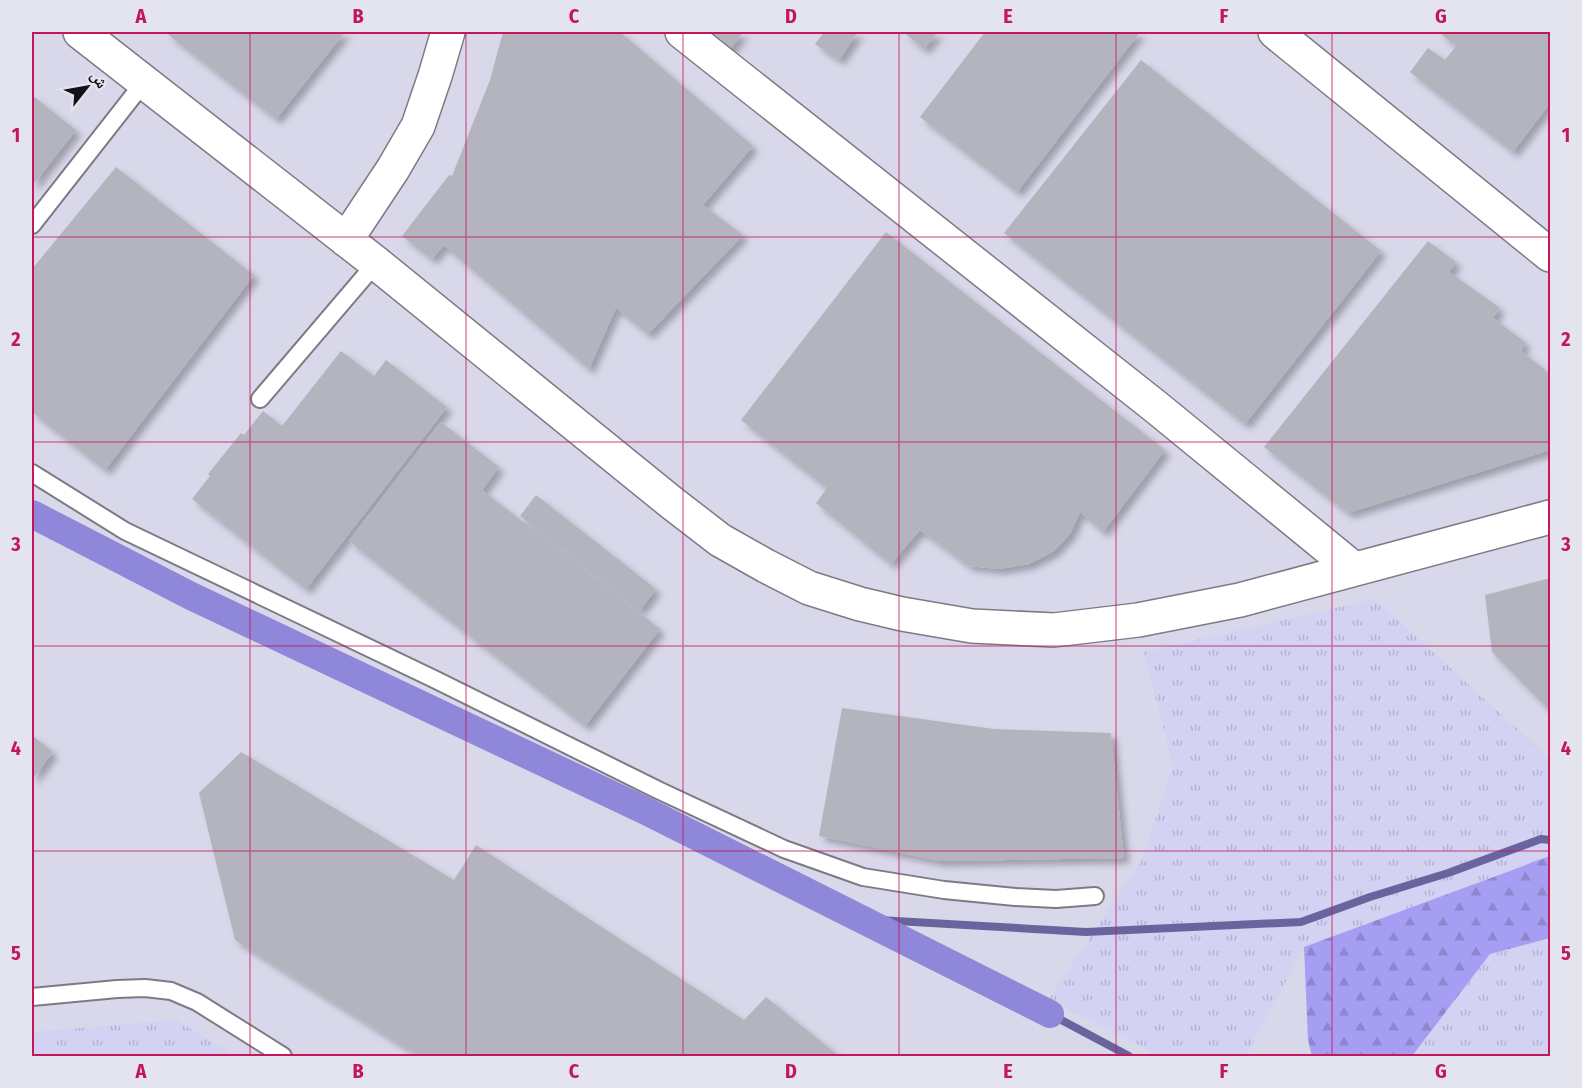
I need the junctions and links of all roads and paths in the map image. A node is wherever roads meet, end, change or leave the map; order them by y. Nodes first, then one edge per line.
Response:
1 (80, 32) edge
2 (448, 32) edge
3 (682, 32) edge
4 (1275, 32) edge
5 (144, 82) junction
6 (32, 225) edge
7 (346, 240) junction
8 (1551, 255) edge
9 (376, 263) junction
10 (260, 399) dead end
11 (32, 473) edge
12 (1551, 517) edge
13 (1354, 569) junction
14 (1095, 896) dead end
15 (32, 997) edge
16 (283, 1056) edge

1 - 5 street
2 - 7 street
3 - 13 street
4 - 8 street
5 - 6 lane
5 - 7 street
7 - 9 street
9 - 10 lane
9 - 13 street
11 - 14 lane
12 - 13 street
15 - 16 lane

